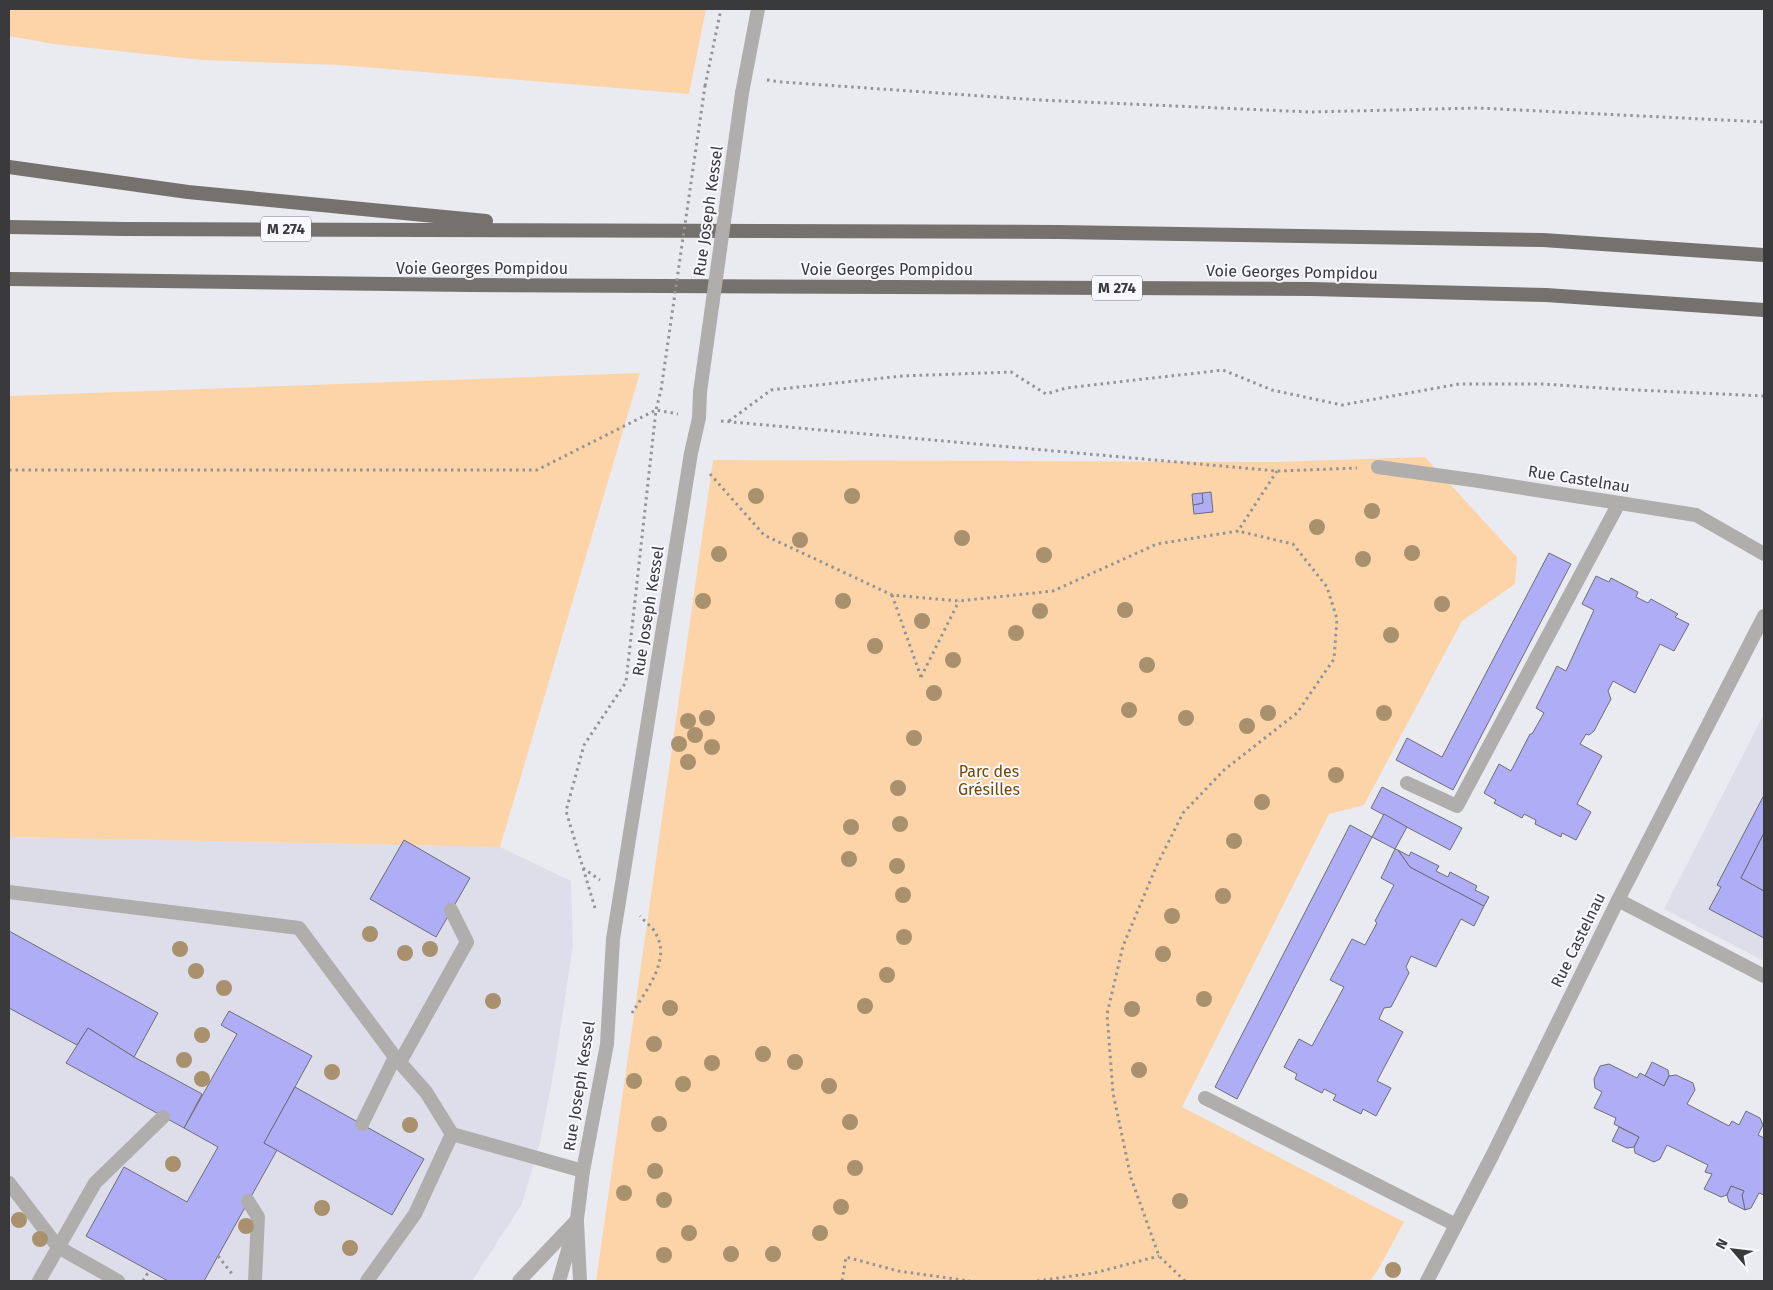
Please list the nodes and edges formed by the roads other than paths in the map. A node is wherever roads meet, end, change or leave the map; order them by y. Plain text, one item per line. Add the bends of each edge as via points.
1 (758, 9) edge
2 (9, 167) edge
3 (9, 227) edge
4 (564, 229) junction
5 (1764, 255) edge
6 (9, 279) edge
7 (1764, 310) edge
8 (1378, 467) road end
9 (1619, 503) junction
10 (1764, 554) edge
11 (1764, 616) edge
12 (1407, 783) dead end
13 (9, 892) edge
14 (1618, 900) junction
15 (451, 910) dead end
16 (1764, 976) edge
17 (398, 1059) junction
18 (1205, 1098) dead end
19 (163, 1117) dead end
20 (362, 1124) dead end
21 (452, 1134) junction
22 (583, 1171) junction
23 (9, 1184) edge
24 (248, 1202) dead end
25 (577, 1219) junction
26 (1456, 1225) junction
27 (58, 1247) junction
28 (39, 1281) edge
29 (118, 1281) edge
30 (256, 1281) edge
31 (367, 1281) edge
32 (519, 1281) edge
33 (559, 1281) edge
34 (580, 1281) edge
35 (1427, 1281) edge

1 - 22 street, Rue Joseph Kessel, bridge via 742,93 699,418 613,939 607,1044
2 - 4 highway via 188,192
3 - 4 highway, M 274
4 - 5 highway, M 274 via 1059,232 1543,240
6 - 7 highway, Voie Georges Pompidou / M 274 via 479,286 1311,289 1546,295
8 - 9 street, Rue Castelnau
9 - 10 street, Rue Castelnau via 1696,515
9 - 12 street via 1456,806
11 - 14 street, Rue Castelnau
13 - 17 street via 299,928
14 - 16 street
14 - 26 street, Rue Castelnau
15 - 17 street via 467,942
17 - 20 street
17 - 21 street via 426,1092
18 - 26 street
19 - 27 street via 95,1183
21 - 22 street
21 - 31 street via 415,1214
22 - 25 street, Rue Joseph Kessel
23 - 27 street
24 - 30 street via 258,1217
25 - 32 street
25 - 33 street, Rue Joseph Kessel
25 - 34 street, Rue Joseph Kessel
26 - 35 street, Rue Castelnau
27 - 28 street
27 - 29 street

